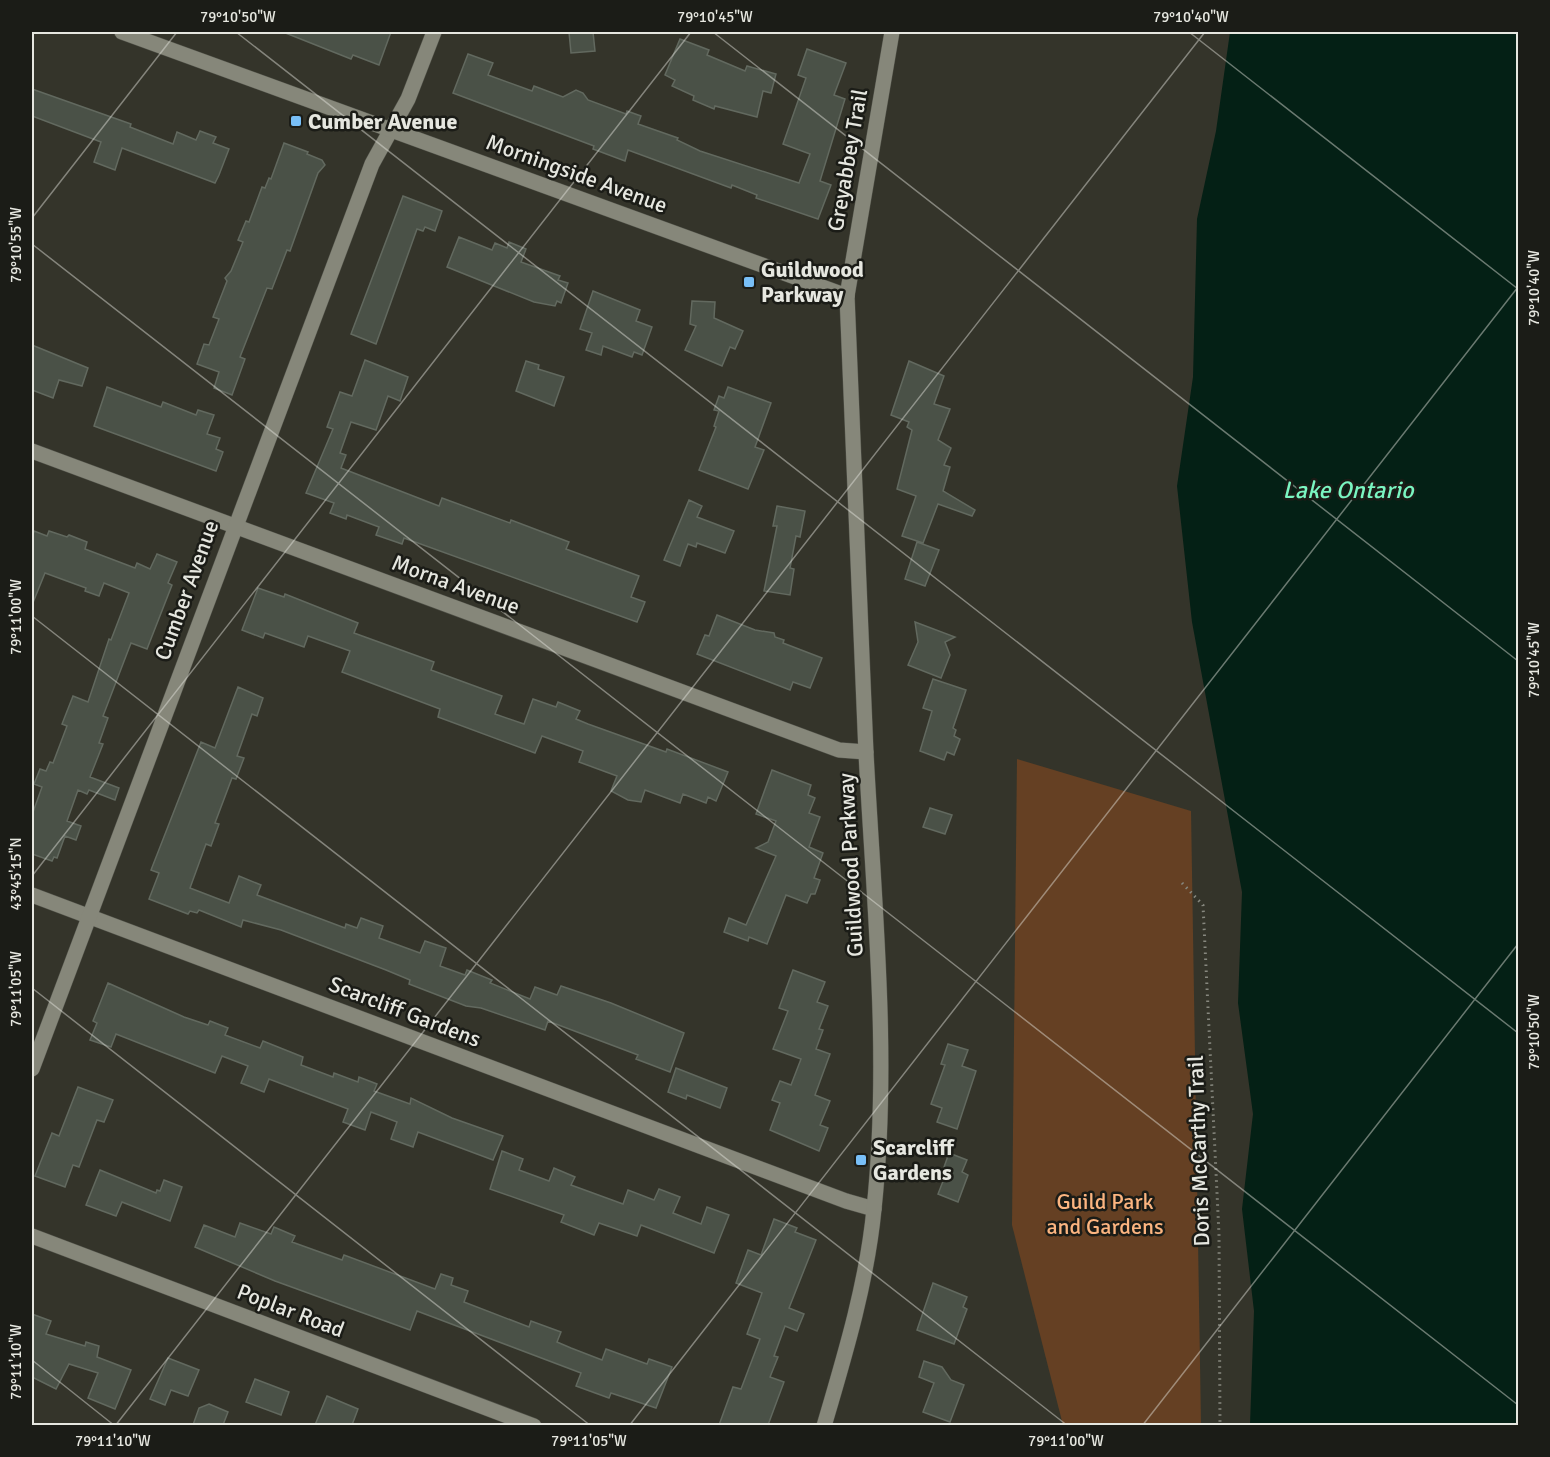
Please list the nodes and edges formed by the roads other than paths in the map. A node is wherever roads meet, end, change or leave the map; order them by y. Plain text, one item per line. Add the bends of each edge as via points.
1 (122, 32) edge
2 (434, 32) edge
3 (891, 32) edge
4 (390, 130) junction
5 (847, 296) junction
6 (32, 451) edge
7 (234, 526) junction
8 (866, 752) junction
9 (32, 895) edge
10 (89, 917) junction
11 (32, 1069) edge
12 (874, 1209) junction
13 (32, 1236) edge
14 (534, 1425) edge
15 (824, 1425) edge

1 - 4 street, Morningside Avenue
2 - 4 street, Cumber Avenue via 408,99
3 - 5 street, Greyabbey Trail
4 - 5 street, Morningside Avenue
4 - 7 street, Cumber Avenue via 372,164
5 - 8 street, Guildwood Parkway
6 - 7 street, Morna Avenue
7 - 8 street, Morna Avenue via 839,750
7 - 10 street, Cumber Avenue
8 - 12 street, Guildwood Parkway via 882,1040
9 - 10 street, Scarcliff Gardens
10 - 11 street, Cumber Avenue
10 - 12 street, Scarcliff Gardens
12 - 15 street, Guildwood Parkway via 843,1365
13 - 14 street, Poplar Road

